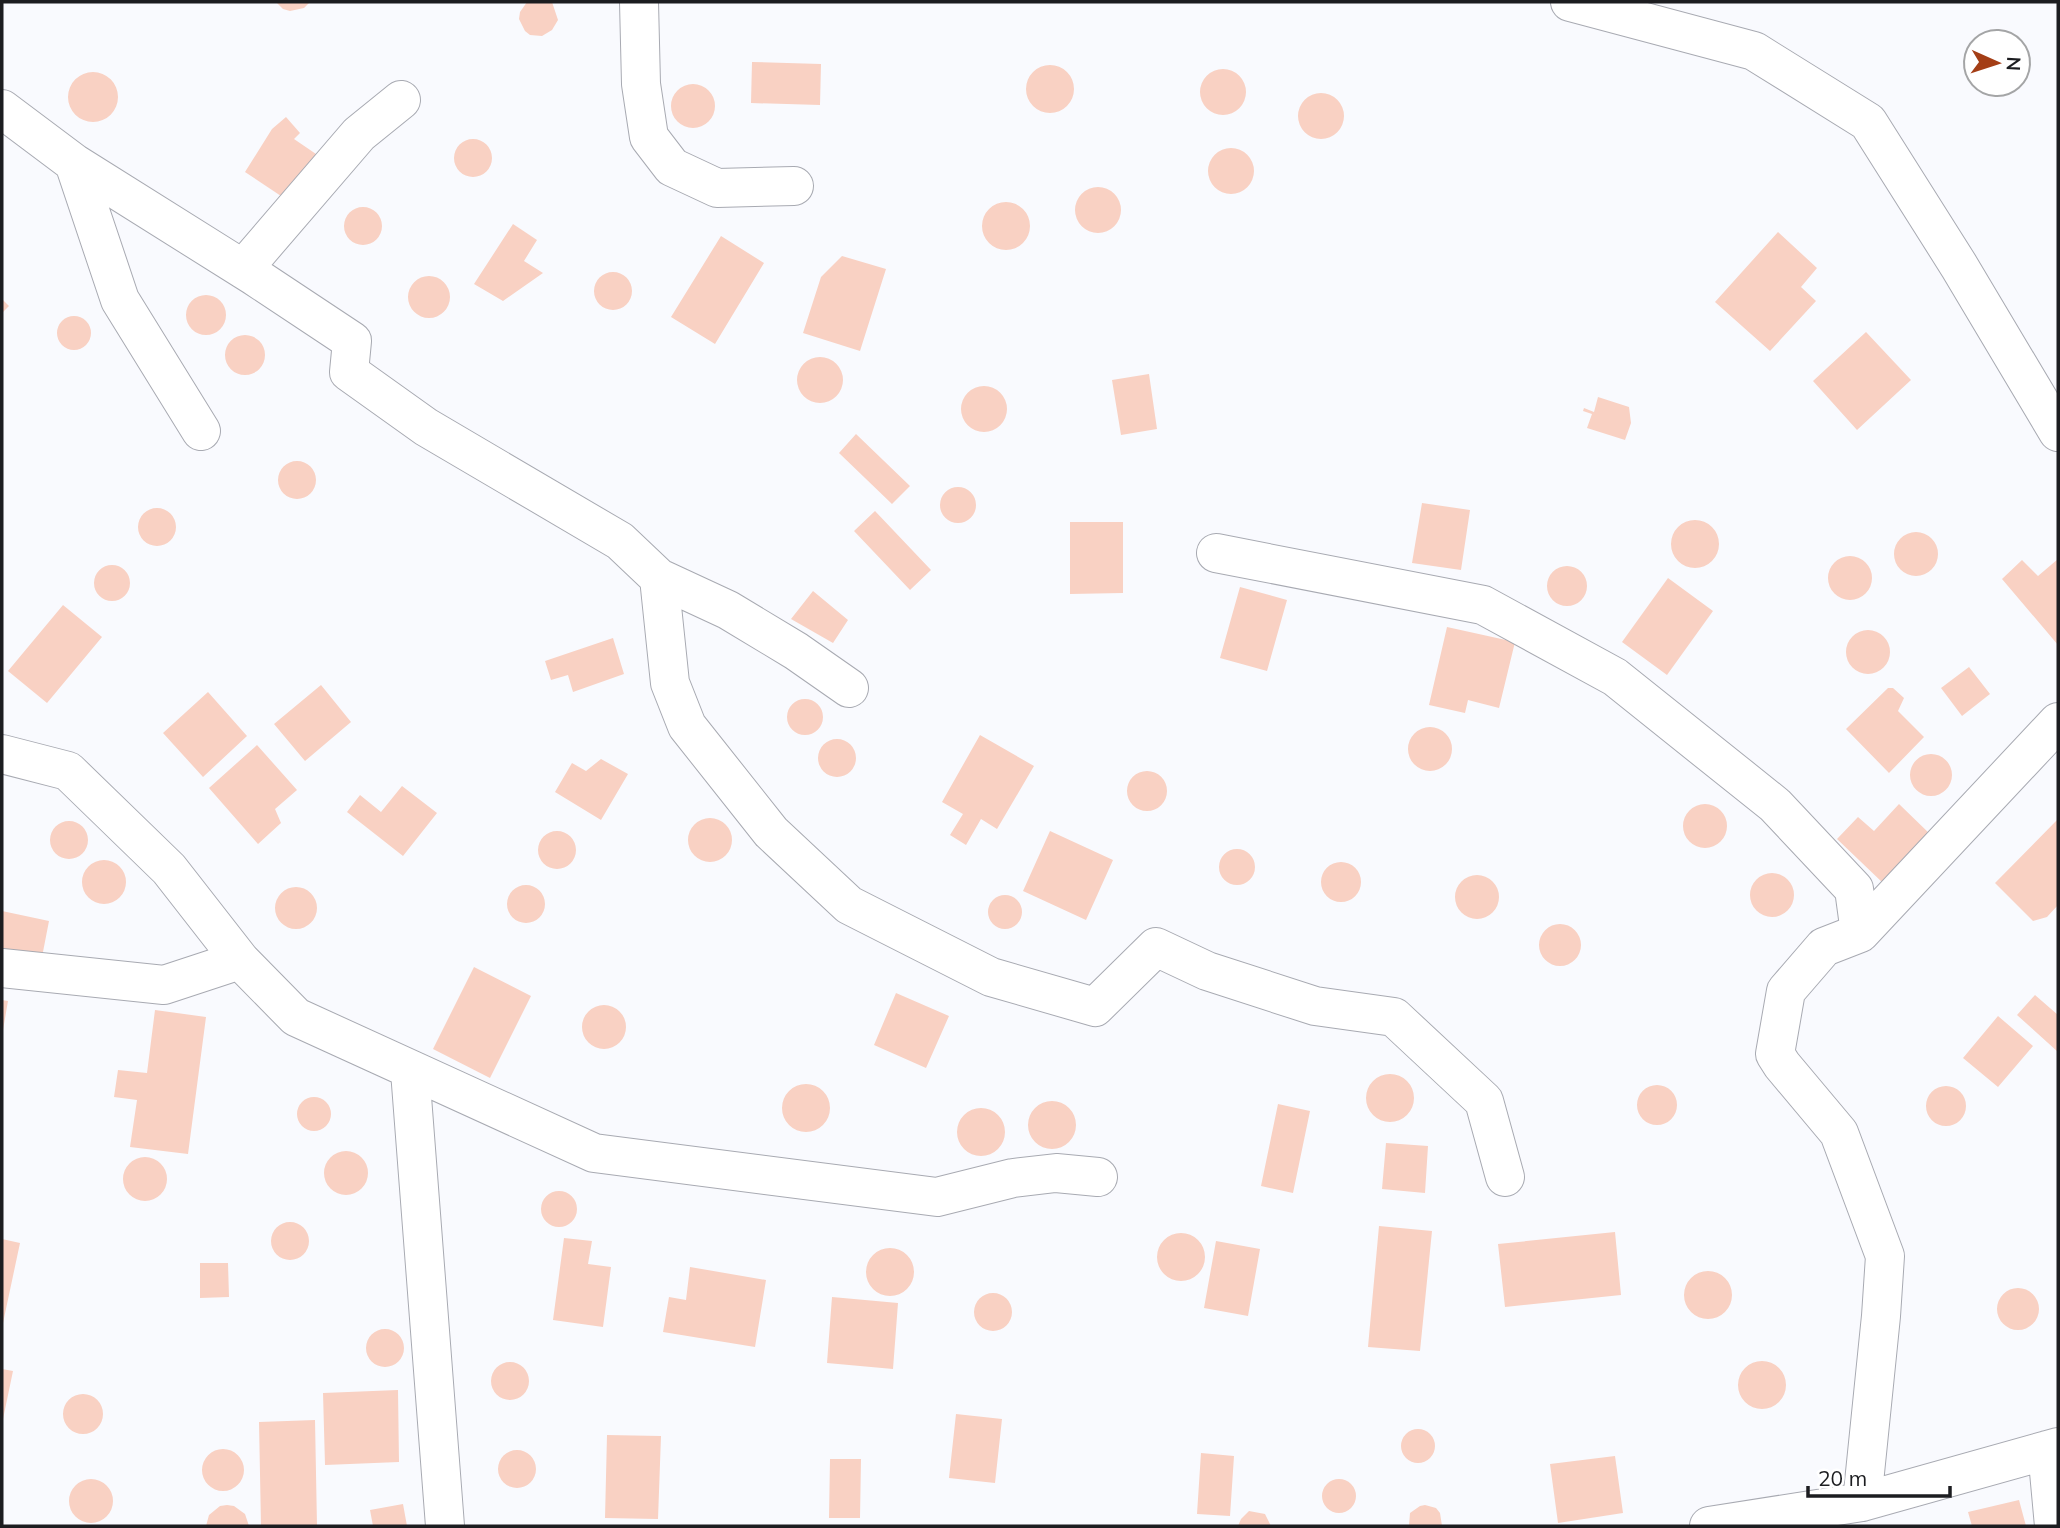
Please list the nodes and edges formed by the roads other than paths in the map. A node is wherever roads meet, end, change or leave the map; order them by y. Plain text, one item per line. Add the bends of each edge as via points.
1 (639, 2) edge
2 (1572, 2) edge
3 (401, 100) dead end
4 (2, 109) edge
5 (74, 163) junction
6 (794, 186) dead end
7 (243, 269) junction
8 (201, 431) dead end
9 (2058, 432) edge
10 (1216, 554) dead end
11 (659, 578) junction
12 (849, 688) dead end
13 (2058, 722) edge
14 (2, 754) edge
15 (1860, 933) junction
16 (240, 960) junction
17 (2, 968) edge
18 (410, 1071) junction
19 (1098, 1177) dead end
20 (1505, 1177) dead end
21 (2053, 1449) edge
22 (1862, 1502) junction
23 (445, 1526) edge
24 (1709, 1526) edge
25 (2054, 1526) edge

1 - 6 street via 641,84 649,137 672,167 717,188
2 - 9 street via 1754,51 1868,122
3 - 7 street via 359,134
4 - 5 street
5 - 7 street
5 - 8 street via 120,300
7 - 11 street via 352,341 349,372 426,427 620,541
10 - 15 street via 1483,605 1615,677 1775,805 1854,889
11 - 12 street via 728,610
11 - 20 street via 670,683 687,726 771,832 849,905 991,977 1095,1007 1156,947 1207,971 1315,1006 1394,1017 1484,1101
13 - 15 street
14 - 16 street via 68,771 169,869
15 - 22 street via 1824,947 1786,991 1775,1054 1839,1133 1885,1256
16 - 17 street via 164,985
16 - 18 street via 296,1017
18 - 19 street via 594,1153 937,1197 1013,1178 1056,1173
18 - 23 street
21 - 22 street
21 - 25 street
22 - 24 street

